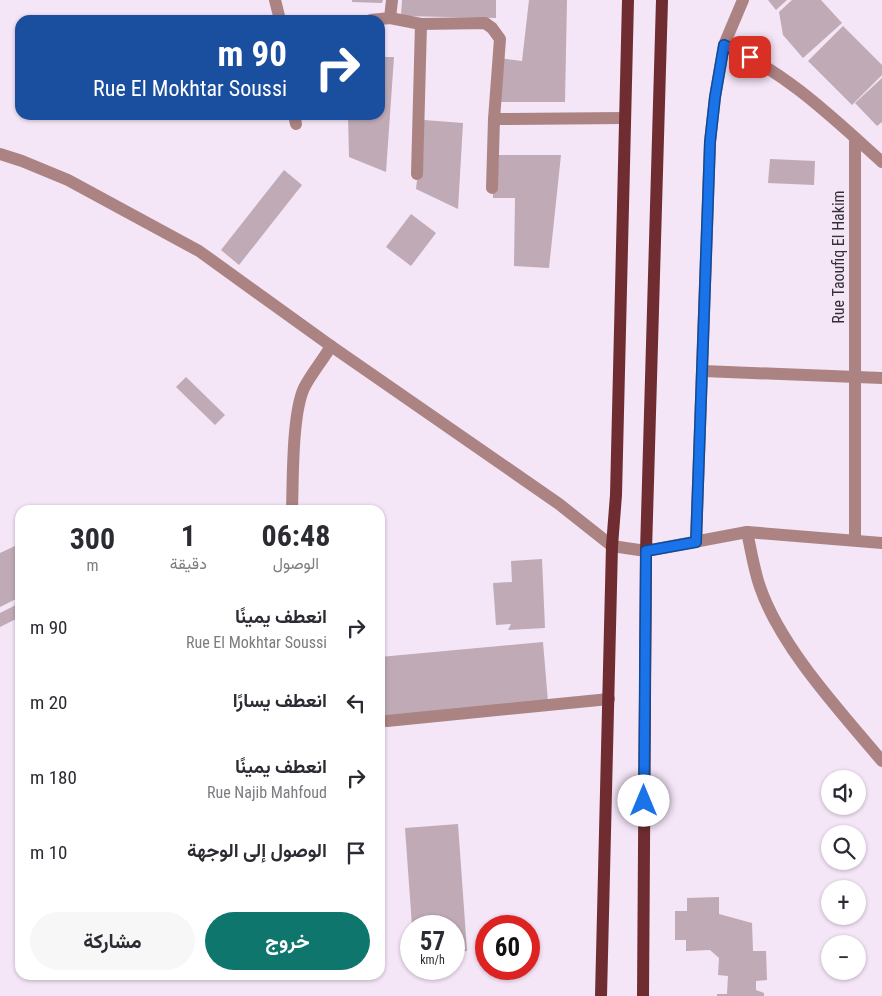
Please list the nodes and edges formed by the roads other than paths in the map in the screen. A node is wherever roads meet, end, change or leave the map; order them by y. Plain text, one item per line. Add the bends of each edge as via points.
1 (275, 0) edge
2 (392, 0) edge
3 (628, 0) edge
4 (662, 0) edge
5 (743, 0) edge
6 (279, 15) edge
7 (390, 18) junction
8 (385, 19) edge
9 (421, 24) junction
10 (724, 45) junction
11 (625, 118) junction
12 (494, 119) junction
13 (855, 138) junction
14 (0, 154) edge
15 (882, 162) edge
16 (417, 174) dead end
17 (492, 188) dead end
18 (332, 346) junction
19 (703, 371) junction
20 (854, 377) junction
21 (882, 378) edge
22 (292, 505) edge
23 (747, 532) junction
24 (855, 540) junction
25 (696, 542) junction
26 (882, 542) edge
27 (612, 546) junction
28 (646, 551) junction
29 (609, 699) junction
30 (387, 721) dead end
31 (882, 761) edge
32 (601, 996) edge
33 (643, 996) edge

1 - 6 street
2 - 7 street
3 - 11 main road
4 - 28 main road
5 - 10 street
7 - 8 street
7 - 9 street
9 - 12 street via 485,23 492,28 500,39
9 - 16 street
10 - 13 street via 787,81
10 - 19 street via 710,142
11 - 12 street
11 - 27 main road
12 - 17 street
13 - 15 street
13 - 20 street, Rue Taoufiq El Hakim
14 - 18 street via 68,180 199,251
18 - 22 street via 301,397
18 - 27 street via 558,504
19 - 20 street
19 - 25 street
20 - 21 street
20 - 24 street, Rue Taoufiq El Hakim
23 - 24 street
23 - 25 street
23 - 31 street via 760,587 774,619 799,657
24 - 26 street
25 - 28 street
27 - 28 street
27 - 29 main road
28 - 33 main road
29 - 30 street
29 - 32 main road

